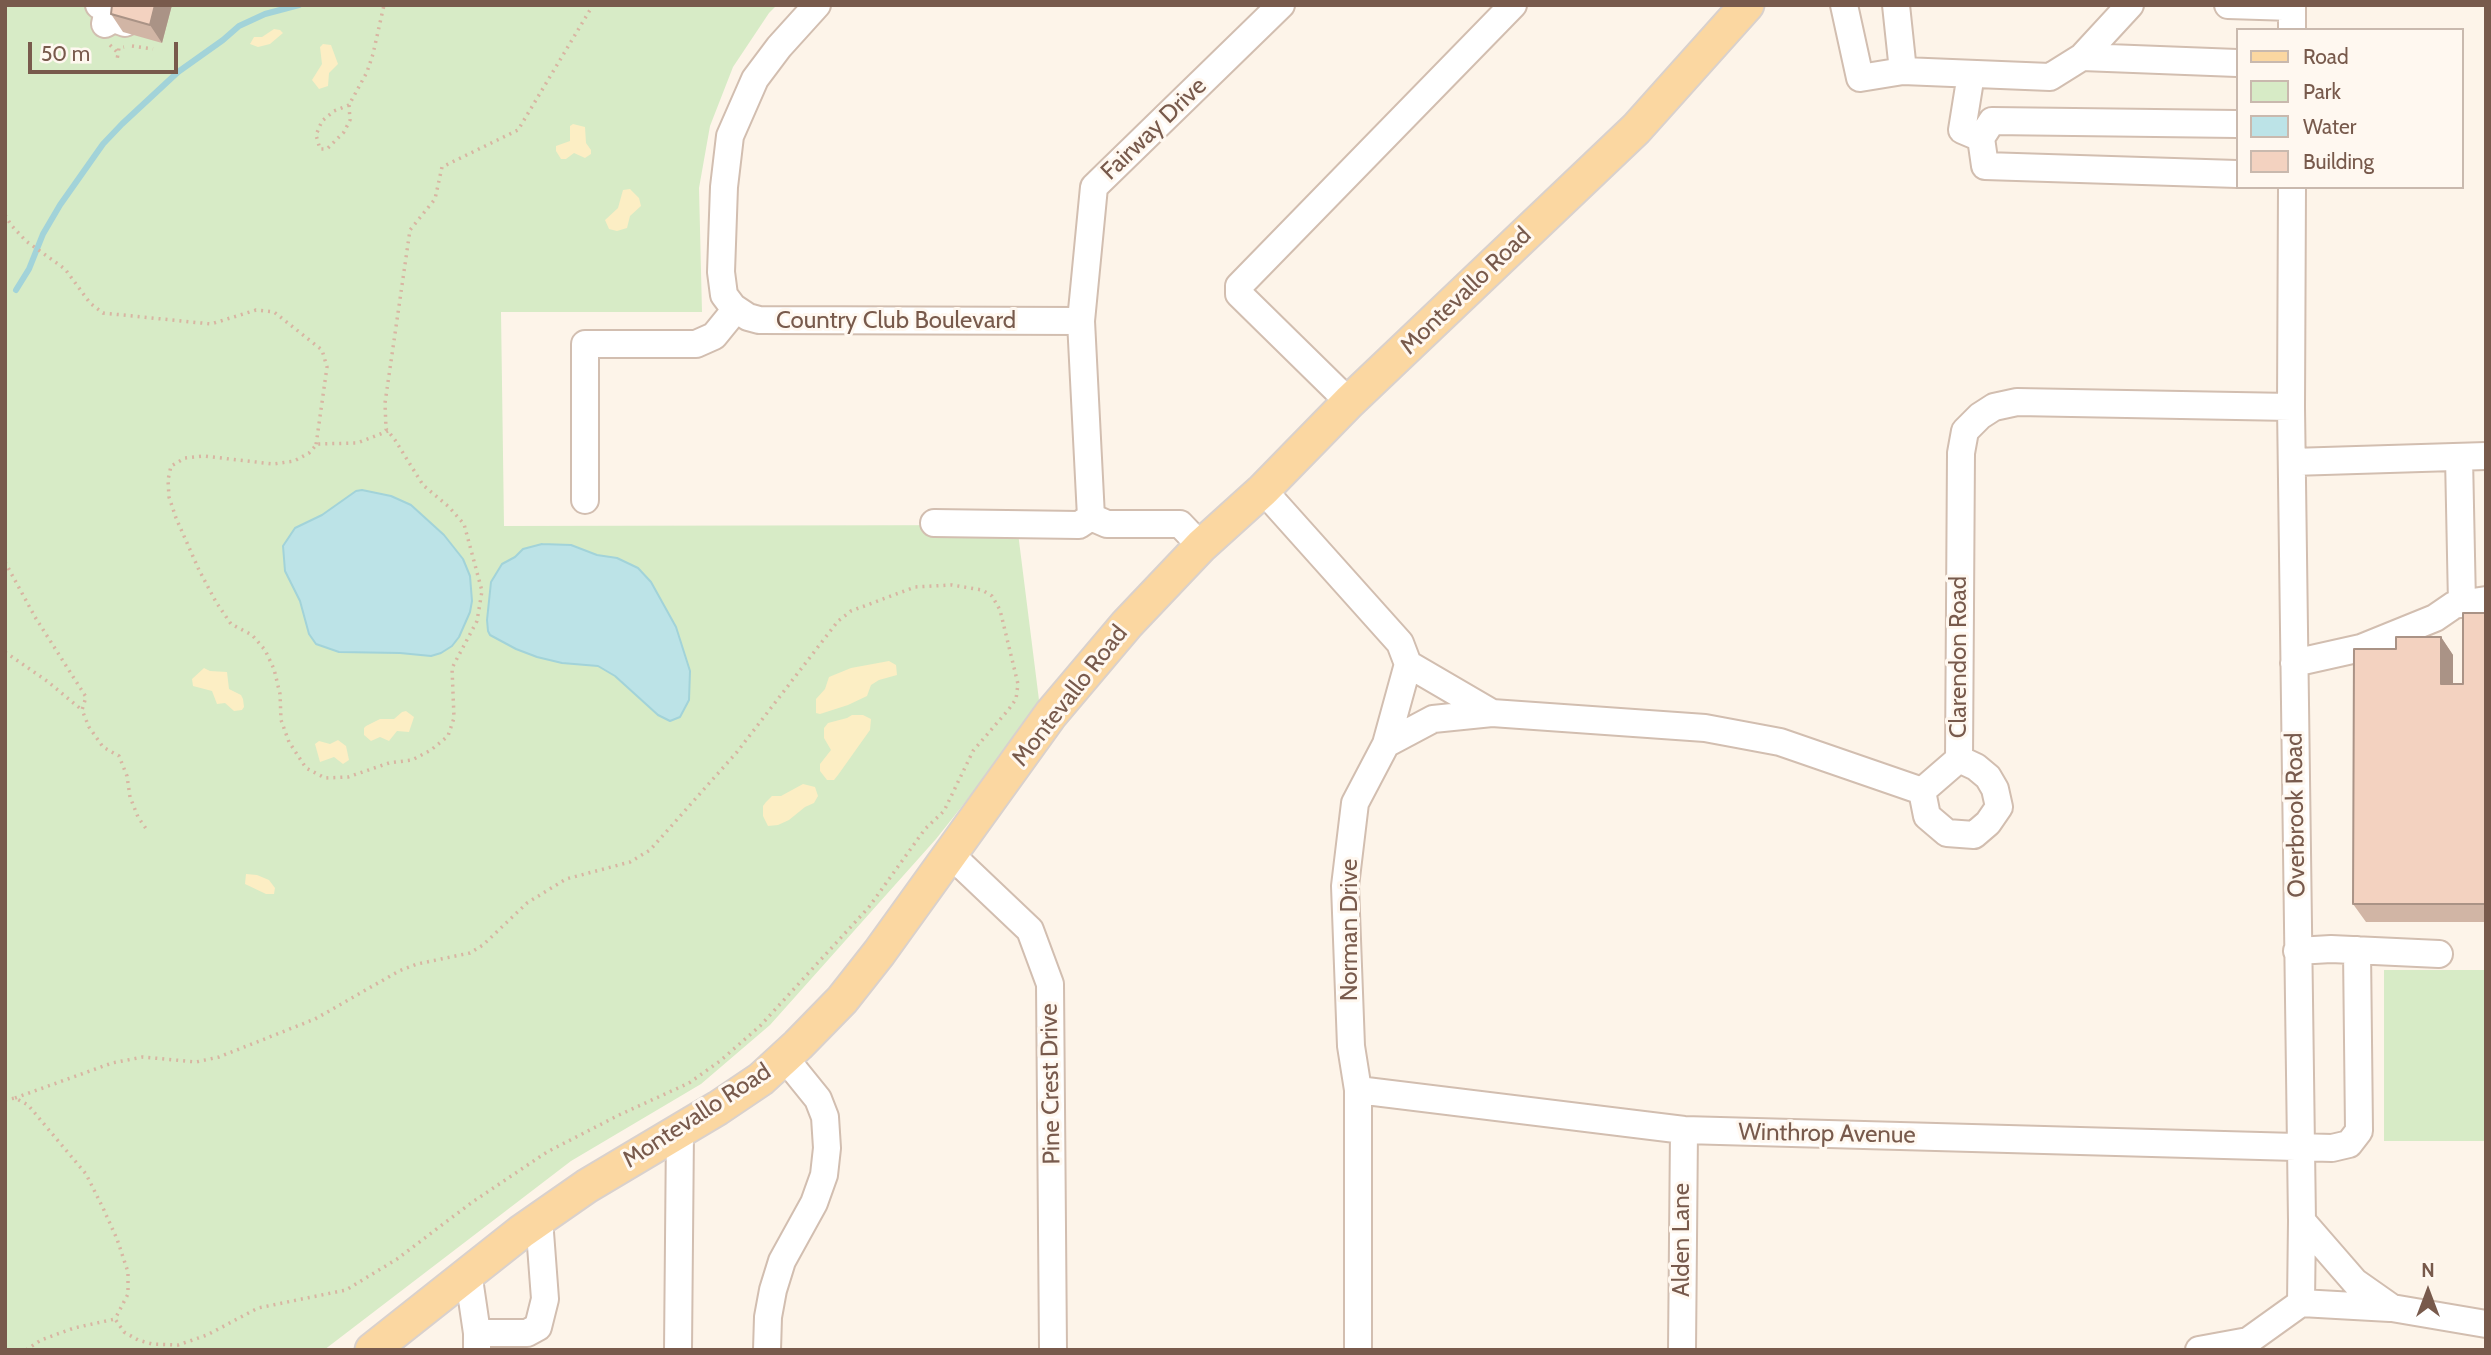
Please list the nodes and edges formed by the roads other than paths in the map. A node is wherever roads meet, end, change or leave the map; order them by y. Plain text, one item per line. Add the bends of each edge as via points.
1 (99, 5) edge
2 (817, 5) edge
3 (1281, 5) edge
4 (1513, 5) edge
5 (1747, 5) edge
6 (1844, 5) edge
7 (1896, 5) edge
8 (2130, 5) edge
9 (2228, 5) edge
10 (2292, 14) edge
11 (125, 23) edge
12 (2082, 57) junction
13 (2236, 63) edge
14 (1903, 71) junction
15 (1971, 74) junction
16 (2236, 124) edge
17 (1987, 130) junction
18 (2236, 174) edge
19 (2292, 189) edge
20 (736, 309) junction
21 (1081, 321) junction
22 (1349, 402) junction
23 (2291, 407) junction
24 (2486, 456) edge
25 (2459, 457) junction
26 (2292, 462) junction
27 (1263, 490) junction
28 (585, 500) dead end
29 (1091, 517) junction
30 (934, 523) dead end
31 (1201, 547) junction
32 (2474, 602) edge
33 (2294, 663) junction
34 (1408, 664) junction
35 (1492, 713) junction
36 (1386, 744) junction
37 (1959, 759) junction
38 (1922, 790) junction
39 (951, 855) junction
40 (2357, 950) junction
41 (2297, 951) junction
42 (2439, 954) dead end
43 (784, 1057) junction
44 (1358, 1090) junction
45 (680, 1130) junction
46 (1684, 1130) junction
47 (2299, 1146) junction
48 (539, 1219) junction
49 (2302, 1221) junction
50 (468, 1272) junction
51 (2301, 1303) junction
52 (2392, 1308) junction
53 (2486, 1324) edge
54 (477, 1341) edge
55 (372, 1350) edge
56 (678, 1350) edge
57 (766, 1350) edge
58 (1053, 1350) edge
59 (1358, 1350) edge
60 (1682, 1350) edge
61 (2199, 1350) edge

1 - 11 street via 108,9 105,24 114,19
2 - 20 street via 755,79 730,136 721,272 724,295
3 - 21 street, Fairway Drive via 1094,187
4 - 22 street via 1239,286 1239,294
5 - 22 main road, Montevallo Road via 1636,129
6 - 14 street via 1860,78
7 - 14 street
8 - 12 street
9 - 10 street
12 - 13 street
12 - 15 street via 2050,77
14 - 15 street
15 - 17 street via 1962,130
16 - 17 street
17 - 18 street via 1984,166
19 - 23 street, Overbrook Road
20 - 21 street, Country Club Boulevard via 760,320
20 - 28 street via 706,341 585,344
21 - 29 street
22 - 27 main road, Montevallo Road
23 - 26 street, Overbrook Road
23 - 37 street, Clarendon Road via 2017,402 1994,407 1965,431 1961,453
24 - 25 street
25 - 26 street
25 - 32 street
26 - 33 street, Overbrook Road
27 - 31 main road, Montevallo Road
27 - 34 street via 1400,643
29 - 30 street via 1079,525
29 - 31 street via 1107,524 1180,524
31 - 39 main road, Montevallo Road via 1127,624 1051,714
32 - 33 street via 2454,605 2435,618 2361,648
33 - 41 street, Overbrook Road
34 - 35 street
34 - 36 street, Norman Drive
35 - 36 street via 1433,719
35 - 38 street via 1705,728 1780,742
36 - 44 street, Norman Drive via 1355,803 1345,886 1351,1046
37 - 38 street, Clarendon Road
37 - 38 street via 1976,767 1996,789 1998,807 1975,835 1947,833 1927,816
39 - 43 main road, Montevallo Road via 842,1000
39 - 58 street, Pine Crest Drive via 1030,930 1050,984
40 - 41 street
40 - 42 street
40 - 47 street, Winthrop Avenue via 2359,1131 2349,1144
41 - 47 street, Overbrook Road
43 - 45 main road, Montevallo Road via 761,1079
43 - 57 street via 818,1099 825,1117 827,1148 814,1203 782,1261 773,1290
44 - 46 street, Winthrop Avenue
44 - 59 street, Norman Drive
45 - 48 main road, Montevallo Road
45 - 56 street
46 - 47 street, Winthrop Avenue
46 - 60 street, Alden Lane
47 - 49 street, Overbrook Road
48 - 50 main road, Montevallo Road
48 - 54 street via 545,1299 538,1327
49 - 51 street, Overbrook Road
49 - 52 street via 2355,1282
50 - 54 street
50 - 55 main road, Montevallo Road
51 - 52 street
51 - 61 street via 2248,1342
52 - 53 street

